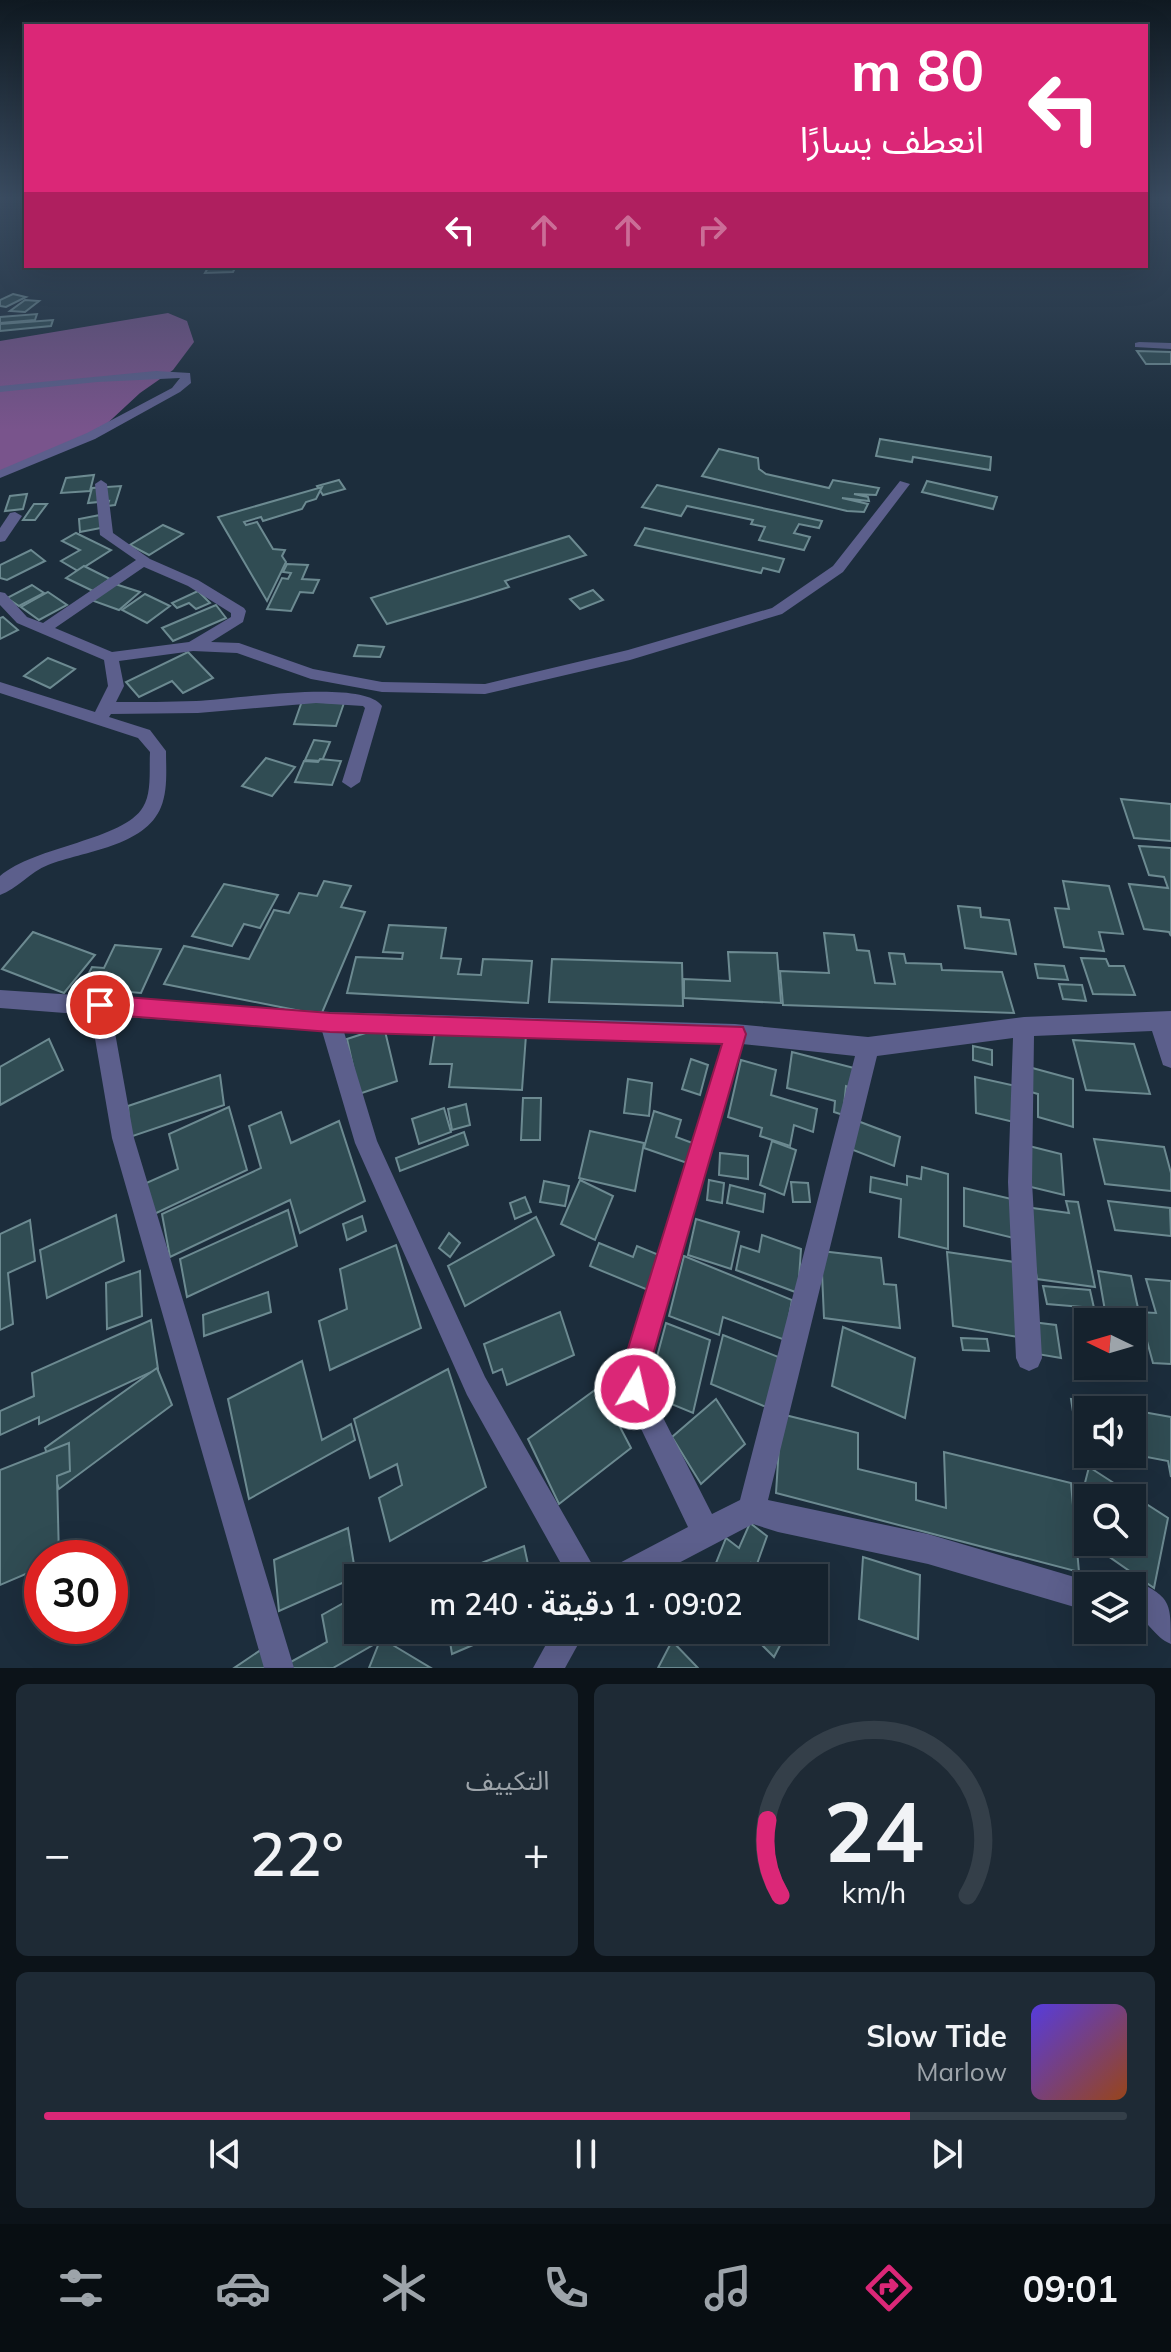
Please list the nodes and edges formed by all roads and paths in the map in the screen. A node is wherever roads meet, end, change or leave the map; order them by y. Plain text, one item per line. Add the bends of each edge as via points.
1 (1139, 345) dead end
2 (1171, 346) edge
3 (0, 389) edge
4 (0, 474) edge
5 (101, 484) dead end
6 (904, 484) dead end
7 (15, 516) dead end
8 (0, 538) edge
9 (143, 561) junction
10 (0, 596) edge
11 (44, 629) junction
12 (193, 646) junction
13 (111, 657) junction
14 (0, 687) edge
15 (103, 714) junction
16 (351, 782) dead end
17 (0, 887) edge
18 (0, 999) edge
19 (100, 1005) junction
20 (1165, 1020) edge
21 (330, 1022) junction
22 (1024, 1027) junction
23 (735, 1034) junction
24 (868, 1047) junction
25 (1171, 1058) edge
26 (1029, 1358) dead end
27 (752, 1509) junction
28 (706, 1532) junction
29 (577, 1564) edge
30 (646, 1564) edge
31 (1074, 1592) edge
32 (1146, 1602) edge
33 (1171, 1629) edge
34 (563, 1644) edge
35 (279, 1668) edge
36 (548, 1668) edge

1 - 2 street
3 - 4 street via 32,382 186,375 176,390 91,436
5 - 9 street via 107,535
6 - 12 street via 838,569 777,611 630,655 485,689 382,687 311,674 239,648
7 - 8 street
9 - 11 street
9 - 12 street via 239,611 238,619
10 - 11 street via 22,620
11 - 13 street
12 - 13 street
13 - 15 street via 116,686
14 - 15 street
15 - 16 street via 316,697 367,701 374,706
15 - 17 street via 144,734 158,751 151,811 134,828 43,856
18 - 19 street
19 - 21 street
19 - 35 street via 123,1138
20 - 22 street
20 - 25 street
21 - 23 street
21 - 29 street via 366,1143 469,1371
22 - 24 street
22 - 26 street via 1020,1182
23 - 24 street
23 - 28 street via 639,1355 635,1389
24 - 27 street
27 - 28 street
27 - 31 street via 928,1549
28 - 30 street
32 - 33 street
34 - 36 street

